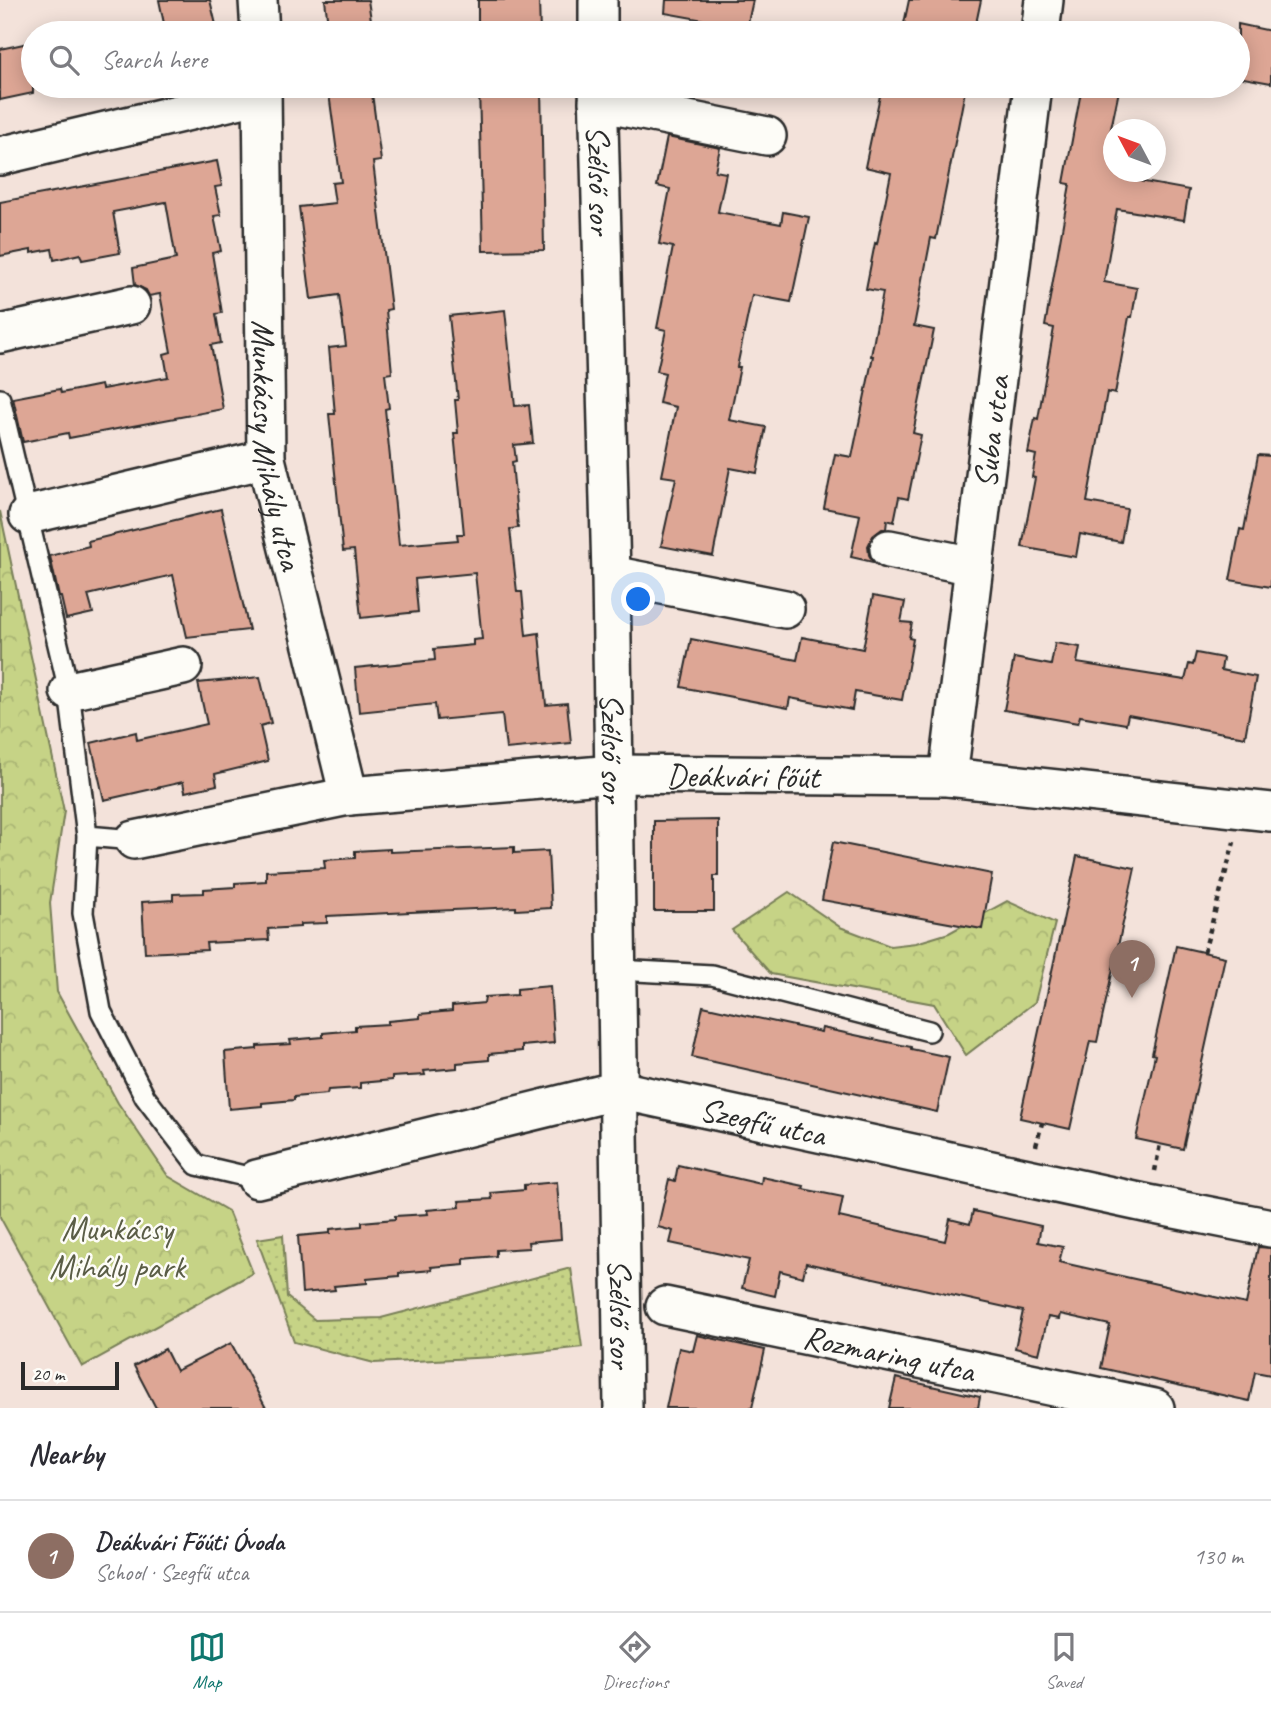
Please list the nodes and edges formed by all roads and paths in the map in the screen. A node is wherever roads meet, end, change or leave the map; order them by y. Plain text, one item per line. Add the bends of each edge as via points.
1 (258, 0) edge
2 (598, 0) edge
3 (1044, 0) edge
4 (259, 21) edge
5 (598, 21) edge
6 (1041, 21) edge
7 (230, 98) edge
8 (262, 98) edge
9 (598, 98) edge
10 (614, 98) edge
11 (1032, 98) edge
12 (767, 136) dead end
13 (0, 156) edge
14 (131, 305) dead end
15 (0, 334) edge
16 (0, 399) edge
17 (266, 458) junction
18 (28, 515) junction
19 (888, 549) dead end
20 (974, 566) junction
21 (611, 575) junction
22 (785, 609) dead end
23 (183, 666) dead end
24 (69, 691) junction
25 (614, 774) junction
26 (948, 777) junction
27 (349, 796) junction
28 (1257, 811) edge
29 (88, 836) junction
30 (134, 840) joint
31 (1204, 952) dead end
32 (617, 970) junction
33 (929, 1031) dead end
34 (619, 1090) junction
35 (257, 1179) joint
36 (1271, 1228) edge
37 (665, 1306) dead end
38 (622, 1408) edge
39 (1154, 1408) edge

1 - 4 street
2 - 5 street
3 - 6 street
7 - 13 street
8 - 17 street, Munkácsy Mihály utca
9 - 21 street, Szélső sor
10 - 12 street
11 - 20 street, Suba utca
14 - 15 street
16 - 18 lane
17 - 18 street
17 - 27 street, Munkácsy Mihály utca
18 - 24 lane
19 - 20 street
20 - 26 street, Suba utca
21 - 22 street
21 - 25 street, Szélső sor
23 - 24 street
24 - 29 lane
25 - 26 street, Deákvári főút
25 - 27 street, Deákvári főút
25 - 32 street, Szélső sor
26 - 28 street, Deákvári főút
27 - 30 street, Deákvári főút
28 - 31 path
29 - 30 lane
29 - 35 lane via 83,913 102,1011 145,1097 197,1165
32 - 33 lane via 712,975
32 - 34 street, Szélső sor
34 - 35 street, Szegfű utca
34 - 36 street, Szegfű utca
34 - 38 street, Szélső sor
37 - 39 street, Rozmaring utca

